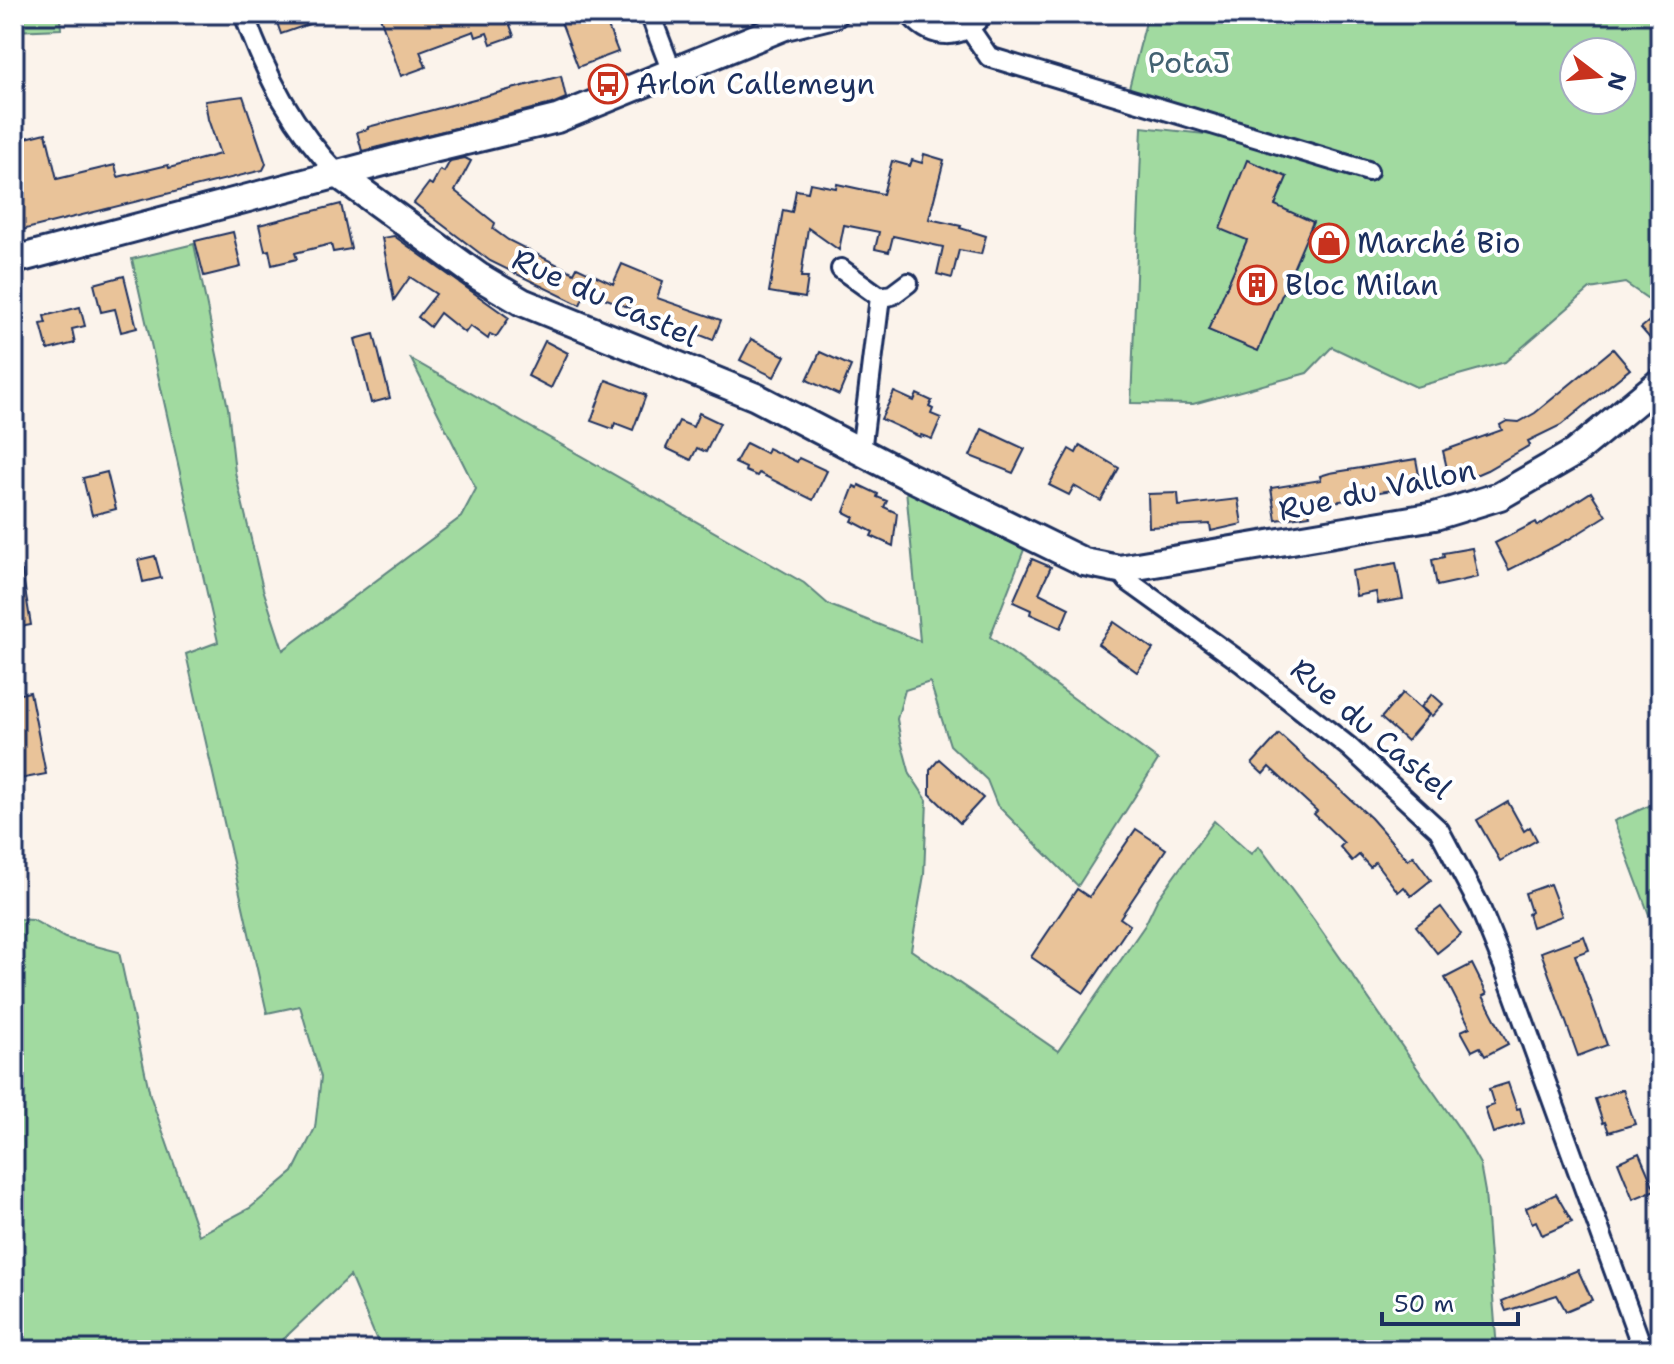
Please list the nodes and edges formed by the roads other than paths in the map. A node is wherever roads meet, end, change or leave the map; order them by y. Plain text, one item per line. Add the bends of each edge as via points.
1 (244, 14) edge
2 (650, 14) edge
3 (834, 14) edge
4 (915, 14) edge
5 (972, 20) edge
6 (672, 72) junction
7 (1368, 171) dead end
8 (339, 175) junction
9 (14, 260) edge
10 (841, 269) dead end
11 (908, 283) dead end
12 (880, 297) junction
13 (1660, 382) edge
14 (861, 452) junction
15 (1119, 569) junction
16 (1643, 1350) edge

1 - 8 street via 275,89 313,148
2 - 6 street
3 - 6 street via 785,26
4 - 5 street via 938,30 953,31
5 - 7 street via 989,57
6 - 8 street via 557,119
8 - 9 street
8 - 14 street, Rue du Castel via 522,302 756,397
10 - 12 street
11 - 12 street
12 - 14 street
13 - 15 street, Rue du Vallon via 1574,453 1500,496 1435,516
14 - 15 street, Rue du Castel via 1084,562
15 - 16 street, Rue du Castel via 1349,747 1439,830 1503,964

